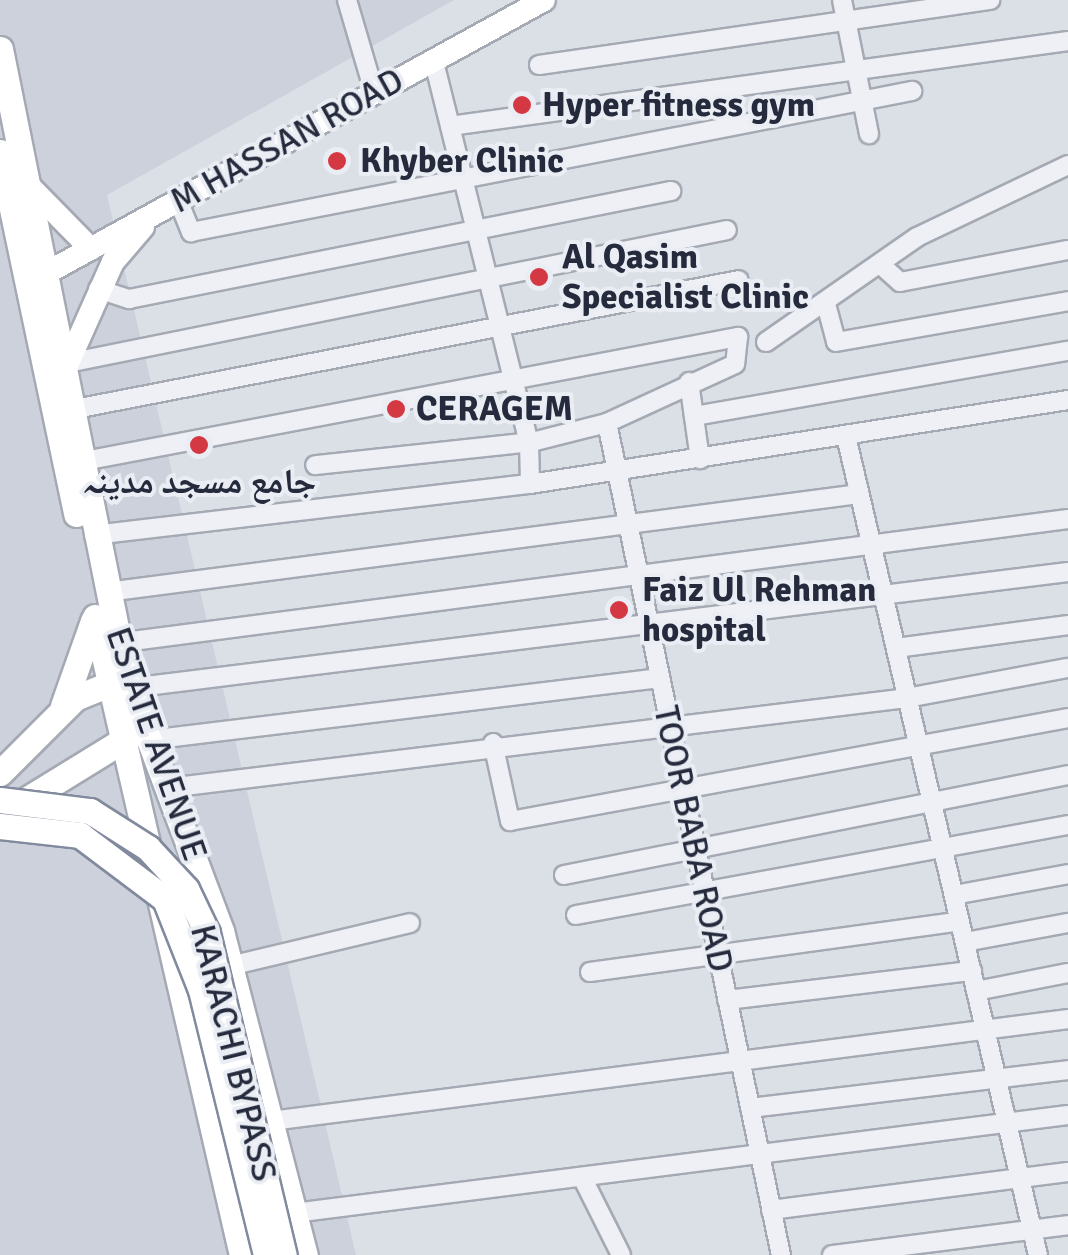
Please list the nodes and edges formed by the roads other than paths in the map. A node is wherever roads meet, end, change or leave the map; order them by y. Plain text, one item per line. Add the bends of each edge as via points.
1 (347, 0) edge
2 (544, 0) edge
3 (842, 0) edge
4 (990, 0) edge
5 (846, 21) junction
6 (1068, 41) edge
7 (0, 49) edge
8 (434, 62) junction
9 (539, 65) dead end
10 (856, 68) junction
11 (374, 92) junction
12 (912, 92) dead end
13 (862, 98) junction
14 (450, 126) junction
15 (869, 134) dead end
16 (0, 152) edge
17 (1068, 165) edge
18 (463, 176) junction
19 (32, 189) junction
20 (671, 191) dead end
21 (178, 200) junction
22 (155, 213) junction
23 (476, 228) junction
24 (727, 230) dead end
25 (90, 249) junction
26 (1068, 250) edge
27 (880, 264) junction
28 (40, 276) junction
29 (488, 280) junction
30 (739, 280) dead end
31 (98, 290) junction
32 (1068, 301) edge
33 (826, 304) junction
34 (501, 329) junction
35 (766, 342) dead end
36 (1068, 351) edge
37 (68, 362) junction
38 (512, 376) junction
39 (689, 382) junction
40 (1068, 400) edge
41 (74, 408) junction
42 (694, 416) junction
43 (607, 422) junction
44 (846, 436) junction
45 (529, 442) junction
46 (700, 459) junction
47 (84, 461) junction
48 (315, 465) dead end
49 (617, 472) junction
50 (530, 484) junction
51 (860, 494) junction
52 (1068, 520) edge
53 (629, 530) junction
54 (94, 535) junction
55 (871, 544) junction
56 (1068, 572) edge
57 (638, 576) junction
58 (884, 597) junction
59 (100, 604) junction
60 (649, 625) junction
61 (1068, 625) edge
62 (117, 643) junction
63 (896, 648) junction
64 (1068, 668) edge
65 (660, 678) junction
66 (121, 683) junction
67 (907, 698) junction
68 (59, 715) junction
69 (1068, 718) edge
70 (669, 723) junction
71 (138, 736) junction
72 (493, 743) junction
73 (919, 748) junction
74 (0, 773) edge
75 (1068, 775) edge
76 (168, 788) junction
77 (684, 790) junction
78 (0, 800) edge
79 (932, 802) junction
80 (0, 817) edge
81 (180, 822) junction
82 (1068, 825) edge
83 (0, 826) edge
84 (140, 836) junction
85 (696, 849) junction
86 (943, 850) junction
87 (1068, 874) edge
88 (564, 875) dead end
89 (954, 895) junction
90 (706, 896) junction
91 (576, 915) dead end
92 (960, 921) junction
93 (410, 923) dead end
94 (1068, 924) edge
95 (964, 942) junction
96 (718, 956) junction
97 (230, 966) junction
98 (590, 972) dead end
99 (972, 972) junction
100 (1068, 973) edge
101 (976, 991) junction
102 (728, 1000) junction
103 (1068, 1018) edge
104 (985, 1028) junction
105 (740, 1057) junction
106 (1068, 1070) edge
107 (997, 1079) junction
108 (750, 1108) junction
109 (1068, 1115) edge
110 (271, 1121) junction
111 (1007, 1121) junction
112 (760, 1154) junction
113 (1068, 1172) edge
114 (582, 1177) junction
115 (1020, 1178) junction
116 (771, 1210) junction
117 (294, 1213) junction
118 (1068, 1225) edge
119 (1032, 1230) junction
120 (242, 1255) edge
121 (266, 1255) edge
122 (284, 1255) edge
123 (305, 1255) edge
124 (621, 1255) edge
125 (781, 1255) edge
126 (832, 1255) edge
127 (1038, 1255) edge

1 - 11 street
2 - 8 main road, M HASSAN ROAD
3 - 5 street
4 - 5 street
5 - 9 street
5 - 10 street
6 - 10 street
7 - 19 highway, ESTATE AVENUE
8 - 11 main road, M HASSAN ROAD
8 - 14 street
10 - 13 street
10 - 14 street
11 - 21 main road, M HASSAN ROAD
12 - 13 street
13 - 15 street
13 - 18 street
14 - 18 street
16 - 28 highway, ESTATE AVENUE
17 - 27 street
18 - 21 street via 191,232
18 - 23 street
19 - 25 main road
19 - 28 highway, ESTATE AVENUE
20 - 23 street
21 - 22 main road, M HASSAN ROAD
22 - 25 main road, M HASSAN ROAD
22 - 31 main road
23 - 29 street
23 - 31 street via 129,299
24 - 29 street
25 - 28 main road, M HASSAN ROAD
26 - 27 street via 900,282
27 - 33 street
28 - 37 highway, ESTATE AVENUE
28 - 59 highway, ESTATE AVENUE
29 - 34 street
29 - 37 street
30 - 34 street
31 - 37 main road
32 - 33 street via 836,342
33 - 35 street
34 - 38 street
34 - 41 street
36 - 42 street
37 - 41 highway, ESTATE AVENUE
38 - 39 street via 738,337 735,364
38 - 45 street
38 - 47 street
39 - 42 street
39 - 43 street
40 - 44 street
41 - 47 highway, ESTATE AVENUE
42 - 46 street
43 - 45 street
43 - 49 street, TOOR BABA ROAD
44 - 46 street
44 - 51 street
45 - 48 street
45 - 50 street
46 - 49 street
47 - 54 highway, ESTATE AVENUE
49 - 50 street
49 - 53 street, TOOR BABA ROAD
50 - 54 street
51 - 53 street
51 - 55 street
52 - 55 street
53 - 57 street, TOOR BABA ROAD
53 - 59 street
54 - 59 highway, ESTATE AVENUE
55 - 57 street
55 - 58 street
56 - 58 street
57 - 60 street, TOOR BABA ROAD
57 - 62 street
58 - 60 street
58 - 63 street
59 - 62 highway, ESTATE AVENUE
59 - 66 highway, ESTATE AVENUE
59 - 68 highway
60 - 65 street, TOOR BABA ROAD
60 - 66 street
61 - 63 street
62 - 66 highway, ESTATE AVENUE
63 - 67 street
64 - 67 street
65 - 70 street, TOOR BABA ROAD
65 - 71 street
66 - 68 highway
66 - 71 highway, ESTATE AVENUE
67 - 70 street
67 - 73 street
68 - 74 highway
69 - 73 street
70 - 72 street
70 - 77 street, TOOR BABA ROAD
71 - 76 highway, ESTATE AVENUE
71 - 80 highway
71 - 84 highway, ESTATE AVENUE
72 - 76 street
72 - 77 street via 510,821
73 - 77 street
73 - 79 street
75 - 79 street
76 - 81 highway, ESTATE AVENUE
77 - 85 street, TOOR BABA ROAD
78 - 122 highway, KARACHI BYPASS, bridge via 90,811 148,848 186,889 207,933
79 - 85 street
79 - 86 street
81 - 84 highway via 157,820
81 - 97 highway, ESTATE AVENUE
82 - 86 street
83 - 121 highway, KARACHI BYPASS, bridge via 80,835 164,899 200,990
84 - 120 highway, ESTATE AVENUE
85 - 88 street
85 - 90 street, TOOR BABA ROAD
86 - 89 street
86 - 90 street
87 - 89 street
89 - 92 street
90 - 91 street
90 - 96 street, TOOR BABA ROAD
92 - 95 street
92 - 96 street
93 - 97 street
94 - 95 street
95 - 99 street
96 - 98 street
96 - 102 street, TOOR BABA ROAD
97 - 110 highway, ESTATE AVENUE
99 - 101 street
99 - 102 street
100 - 101 street
101 - 104 street
102 - 105 street, TOOR BABA ROAD
103 - 104 street
104 - 105 street
104 - 107 street
105 - 108 street, TOOR BABA ROAD
105 - 110 street
106 - 107 street
107 - 108 street
107 - 111 street
108 - 112 street, TOOR BABA ROAD
109 - 111 street
110 - 117 highway, ESTATE AVENUE
111 - 112 street
111 - 115 street
112 - 114 street
112 - 116 street, TOOR BABA ROAD
113 - 115 street
114 - 117 street
114 - 124 street
115 - 116 street
115 - 119 street
116 - 125 street, TOOR BABA ROAD
117 - 123 highway, ESTATE AVENUE
118 - 119 street
119 - 126 street
119 - 127 street

